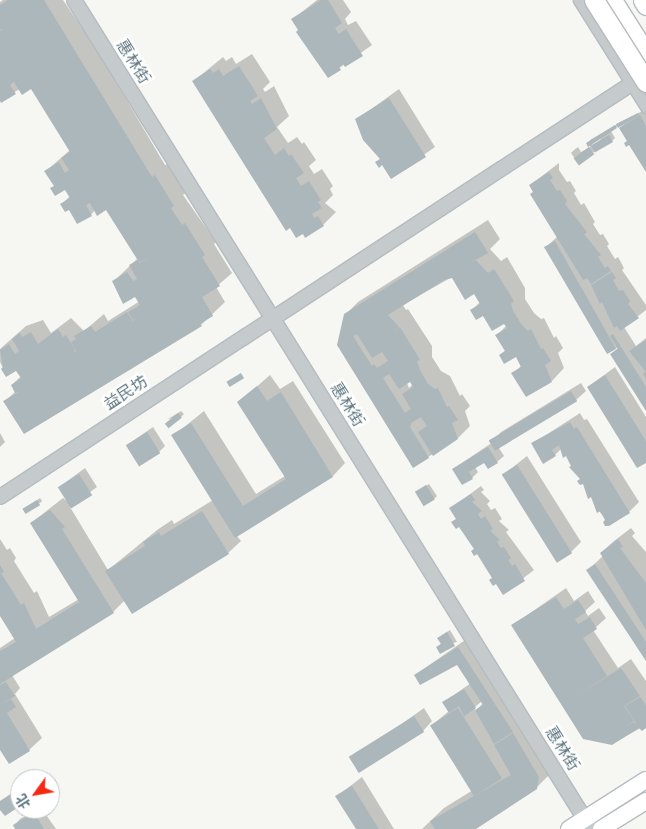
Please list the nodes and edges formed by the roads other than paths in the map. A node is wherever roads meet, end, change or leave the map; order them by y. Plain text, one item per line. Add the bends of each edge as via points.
1 (74, 0) edge
2 (579, 0) edge
3 (594, 0) edge
4 (612, 0) edge
5 (643, 0) edge
6 (646, 5) edge
7 (646, 54) edge
8 (646, 74) edge
9 (639, 83) edge
10 (646, 107) edge
11 (272, 317) junction
12 (0, 497) edge
13 (646, 780) edge
14 (646, 801) edge
15 (588, 824) edge
16 (569, 829) edge
17 (601, 829) edge

1 - 11 street, 惠林街
2 - 9 street
3 - 9 highway, bridge
4 - 7 highway
5 - 6 highway
8 - 9 street
9 - 10 street
9 - 11 street, 益民坊
11 - 12 street, 益民坊
11 - 15 street, 惠林街
13 - 15 main road
14 - 17 main road
15 - 16 main road

